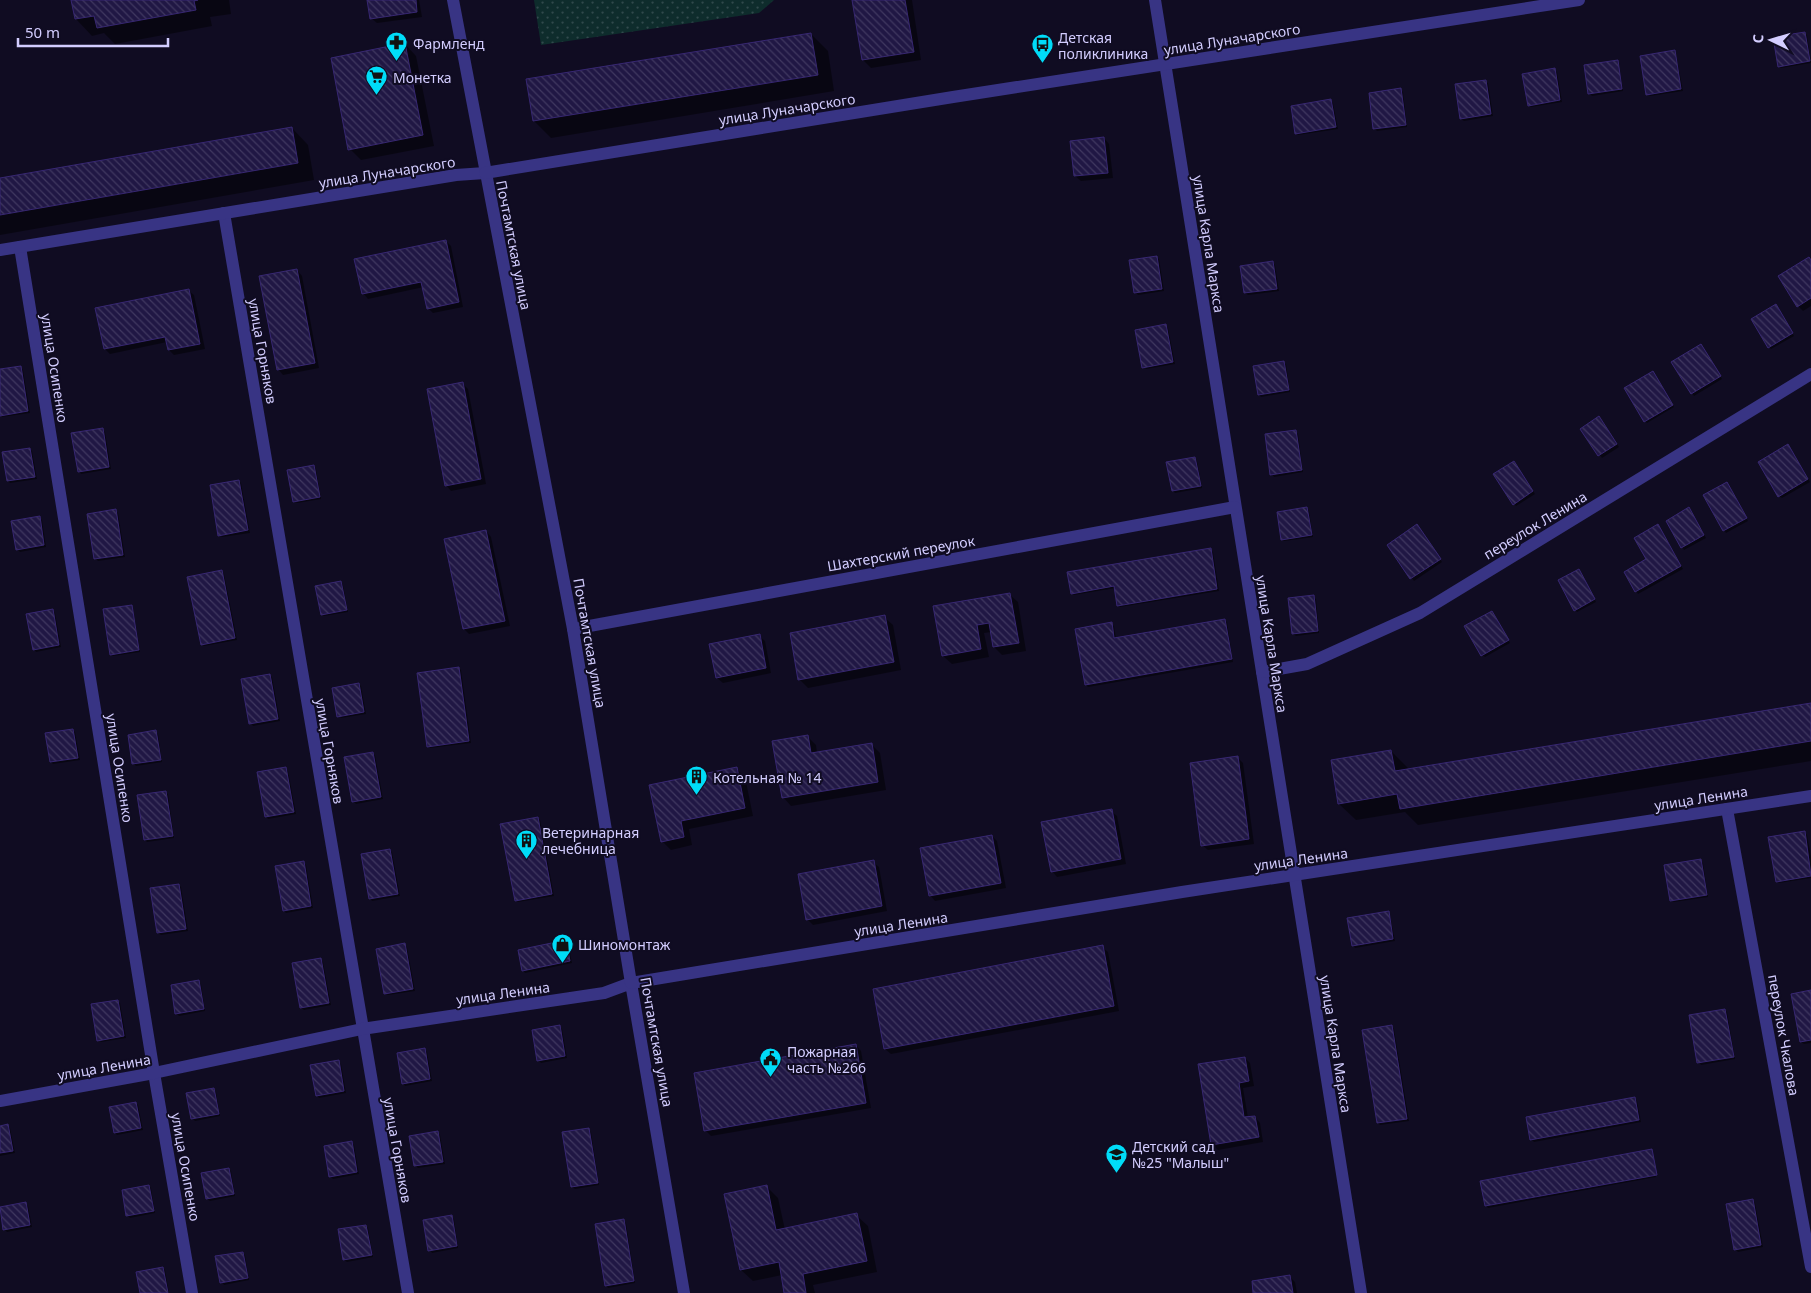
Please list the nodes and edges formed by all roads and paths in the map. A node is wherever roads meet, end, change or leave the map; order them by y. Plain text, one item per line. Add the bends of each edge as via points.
1 (453, 0) edge
2 (1155, 0) edge
3 (1579, 0) edge
4 (1165, 65) junction
5 (485, 173) junction
6 (224, 213) junction
7 (20, 247) junction
8 (0, 250) edge
9 (1811, 374) edge
10 (1235, 507) junction
11 (573, 629) junction
12 (1262, 672) junction
13 (1811, 796) edge
14 (1727, 809) junction
15 (1294, 875) junction
16 (631, 984) junction
17 (362, 1029) junction
18 (154, 1073) junction
19 (0, 1101) edge
20 (1811, 1267) edge
21 (192, 1293) edge
22 (408, 1293) edge
23 (684, 1293) edge
24 (1361, 1293) edge

1 - 5 street, Почтамтская улица
2 - 4 street, улица Карла Маркса
3 - 4 street, улица Луначарского
4 - 5 street, улица Луначарского
4 - 10 street, улица Карла Маркса
5 - 6 street, улица Луначарского
5 - 11 street, Почтамтская улица
6 - 7 street, улица Луначарского
6 - 17 street, улица Горняков
7 - 8 street, улица Луначарского
7 - 18 street, улица Осипенко
9 - 12 street, переулок Ленина via 1420,613 1307,664
10 - 11 street, Шахтерский переулок
10 - 12 street, улица Карла Маркса
11 - 16 street, Почтамтская улица
12 - 15 street, улица Карла Маркса
13 - 14 street, улица Ленина
14 - 15 street, улица Ленина
14 - 20 street, переулок Чкалова
15 - 16 street, улица Ленина
15 - 24 street, улица Карла Маркса
16 - 17 street, улица Ленина via 604,993
16 - 23 street, Почтамтская улица
17 - 18 street, улица Ленина
17 - 22 street, улица Горняков
18 - 19 street, улица Ленина
18 - 21 street, улица Осипенко

